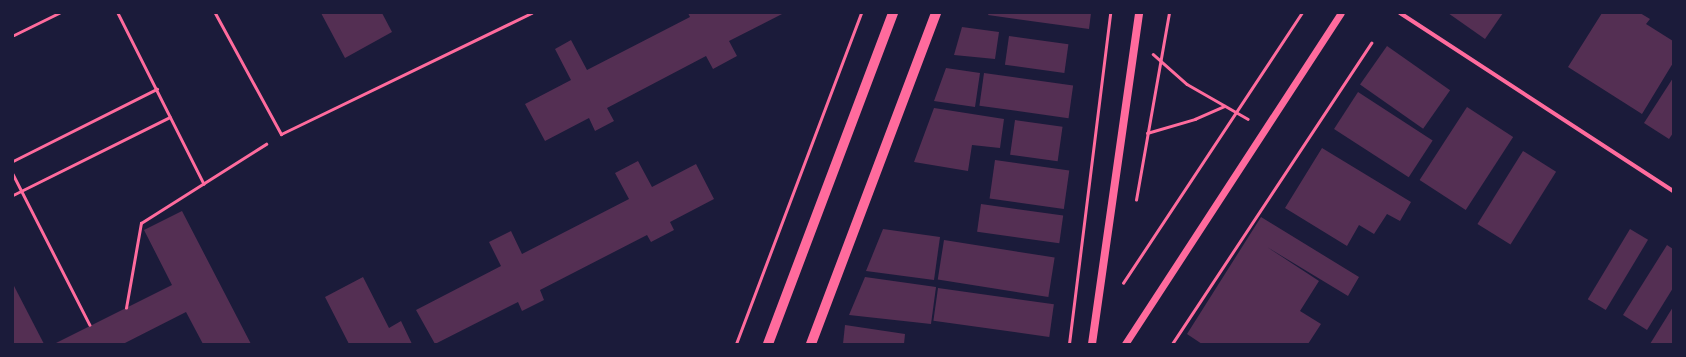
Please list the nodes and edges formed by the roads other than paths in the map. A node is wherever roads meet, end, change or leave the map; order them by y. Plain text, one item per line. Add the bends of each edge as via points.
1 (215, 13) edge
2 (531, 13) edge
3 (892, 13) edge
4 (936, 13) edge
5 (1139, 13) edge
6 (1341, 13) edge
7 (1400, 13) edge
8 (1673, 191) edge
9 (768, 344) edge
10 (811, 344) edge
11 (1092, 344) edge
12 (1125, 344) edge

1 - 2 lane via 281,134
3 - 9 main road
4 - 10 main road
5 - 11 main road
6 - 12 street
7 - 8 street

